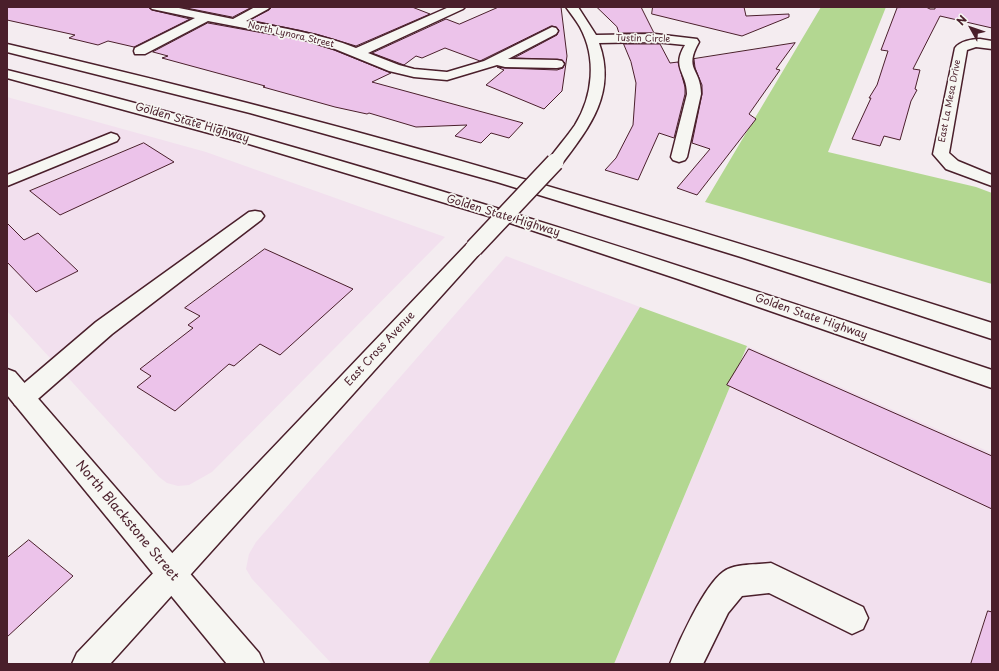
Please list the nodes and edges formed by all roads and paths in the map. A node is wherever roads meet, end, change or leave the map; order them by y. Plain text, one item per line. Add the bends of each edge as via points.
1 (156, 7) edge
2 (264, 7) edge
3 (459, 7) edge
4 (572, 7) edge
5 (206, 17) junction
6 (236, 22) junction
7 (552, 31) dead end
8 (593, 39) junction
9 (992, 44) edge
10 (7, 48) edge
11 (140, 51) dead end
12 (356, 53) junction
13 (495, 61) junction
14 (557, 64) dead end
15 (7, 74) edge
16 (110, 138) dead end
17 (679, 157) dead end
18 (7, 181) edge
19 (992, 181) edge
20 (255, 216) dead end
21 (992, 332) edge
22 (944, 363) junction
23 (7, 378) edge
24 (992, 379) edge
25 (992, 387) edge
26 (23, 398) junction
27 (171, 573) junction
28 (852, 618) dead end
29 (88, 664) edge
30 (248, 664) edge
31 (686, 664) edge

1 - 5 main road, North Lynora Street
2 - 6 main road
3 - 12 main road
4 - 8 main road, East Cross Avenue via 583,19
5 - 6 main road, North Lynora Street
5 - 11 main road
6 - 12 main road, North Lynora Street via 310,38
7 - 13 main road
8 - 17 main road, Tustin Circle via 655,38 693,42 686,54 685,64 694,85 694,94
8 - 27 main road, East Cross Avenue, bridge via 599,69 592,108 555,162
9 - 19 main road, East La Mesa Drive via 967,44 961,48 941,154 952,165
10 - 21 main road via 214,98 425,155 834,279
12 - 13 main road, North Lynora Street via 394,68 447,76
13 - 14 main road
15 - 22 main road, Golden State Highway via 225,132 500,214
16 - 18 main road
20 - 26 main road via 104,328
22 - 24 main road, Golden State Highway
22 - 25 main road
23 - 26 main road, North Blackstone Street
26 - 27 main road, North Blackstone Street
27 - 29 main road, East Cross Avenue
27 - 30 main road, North Blackstone Street
28 - 31 main road via 771,578 734,582 717,602

